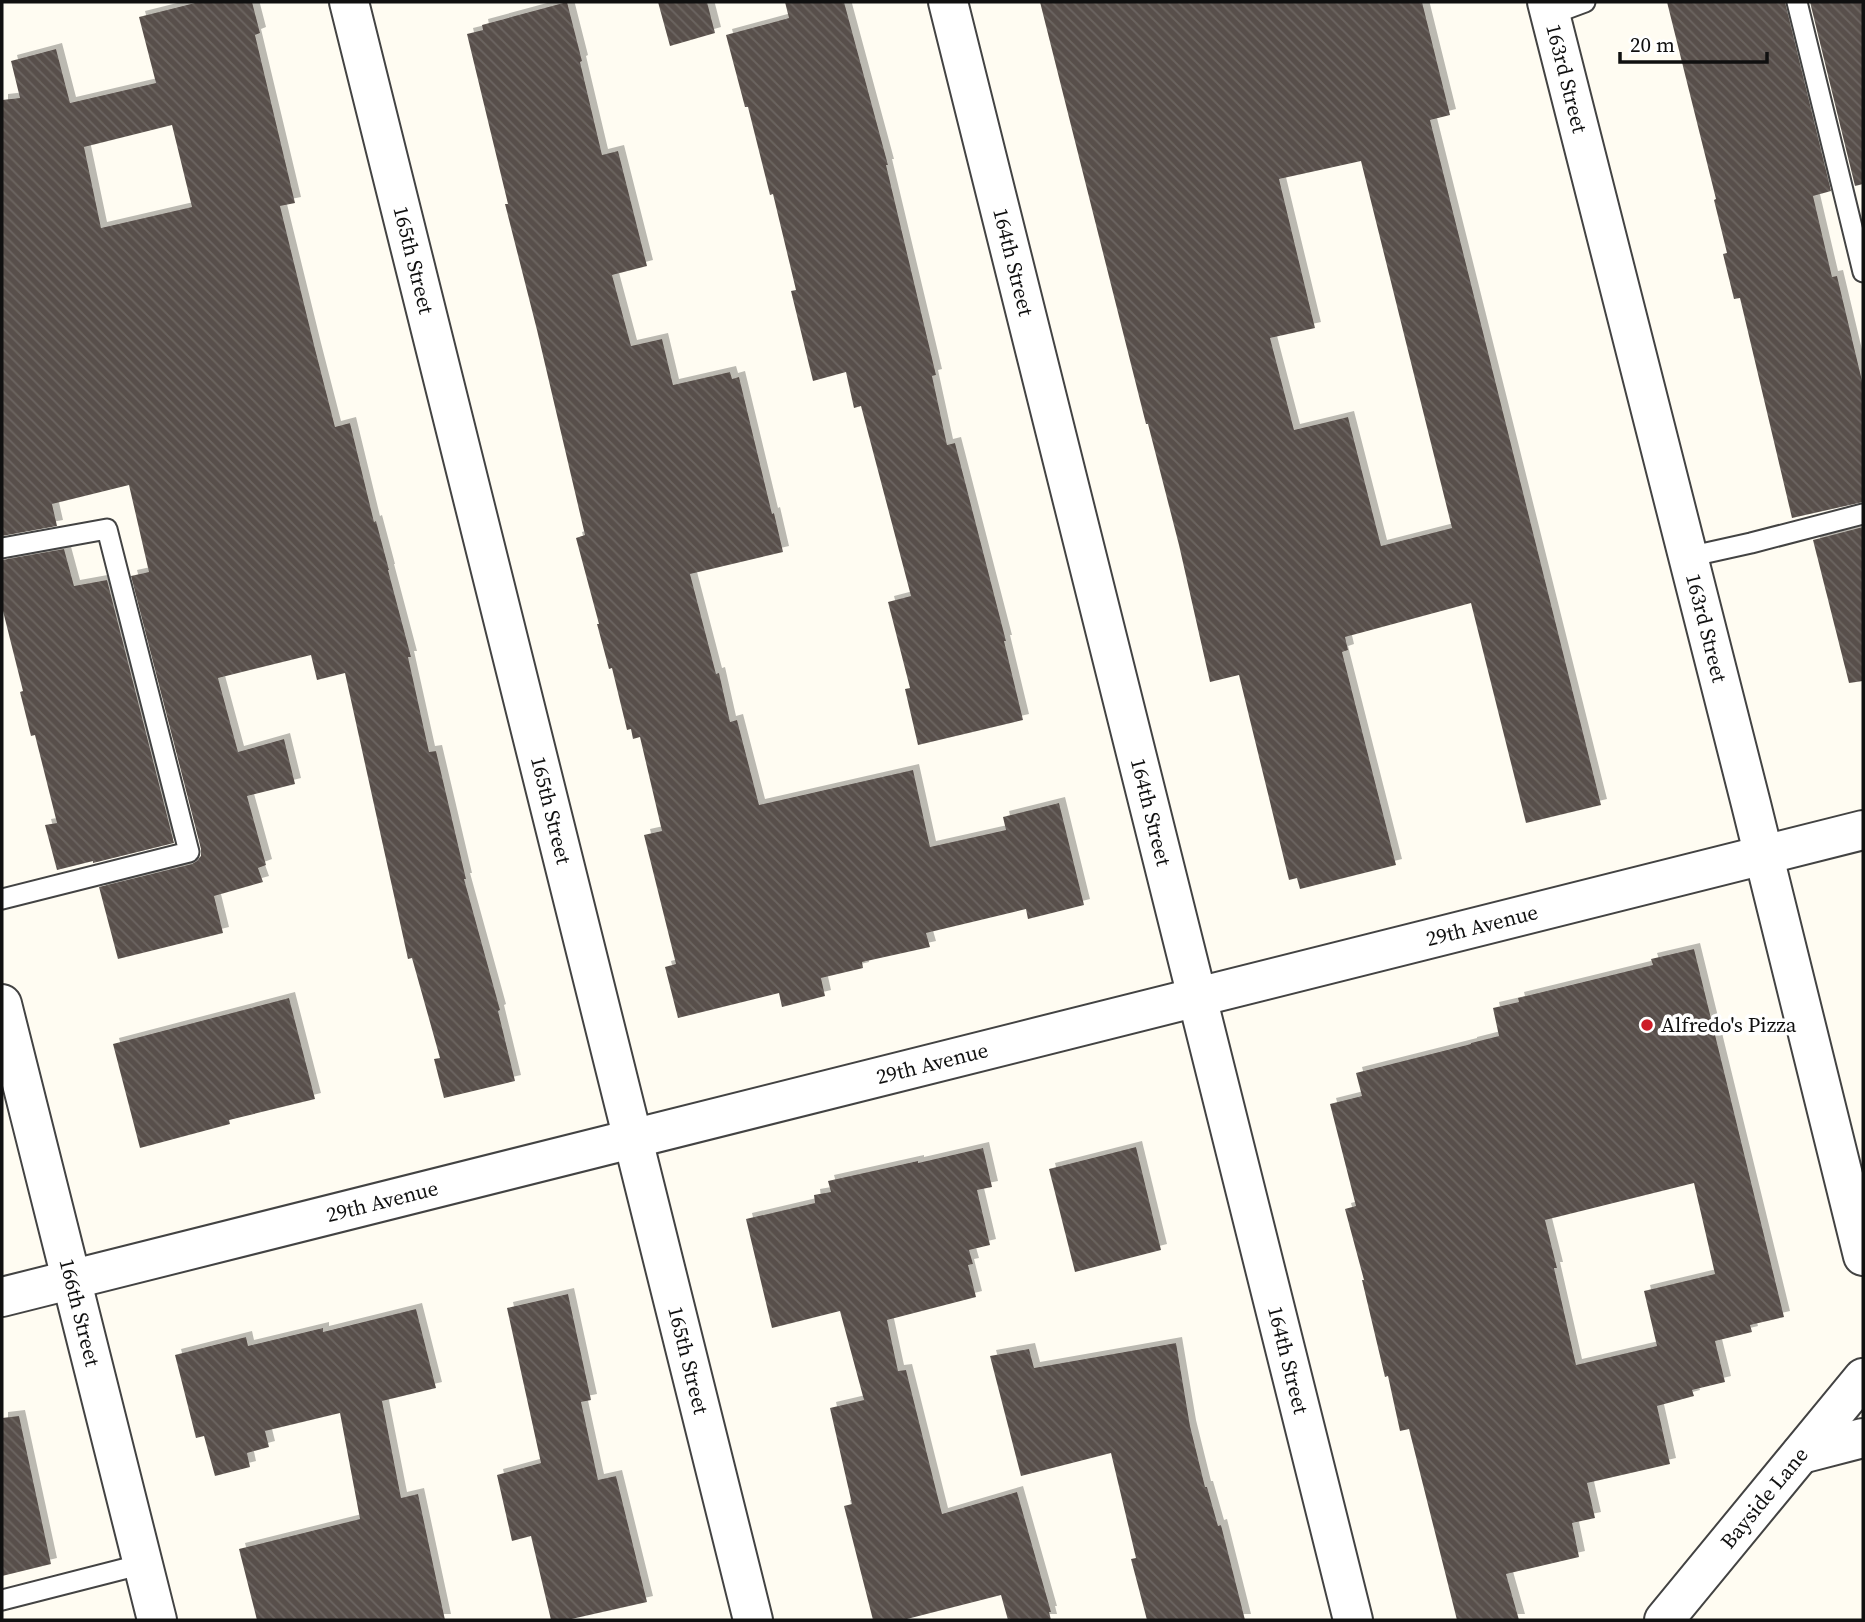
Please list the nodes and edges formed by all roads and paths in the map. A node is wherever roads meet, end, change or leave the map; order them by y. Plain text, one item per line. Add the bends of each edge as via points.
1 (349, 2) edge
2 (947, 2) edge
3 (1797, 2) edge
4 (1561, 6) edge
5 (1863, 272) edge
6 (1863, 514) edge
7 (2, 548) edge
8 (1688, 557) junction
9 (1863, 830) edge
10 (1764, 855) junction
11 (2, 899) edge
12 (1198, 998) junction
13 (2, 1004) edge
14 (633, 1140) junction
15 (1863, 1256) edge
16 (72, 1280) junction
17 (2, 1297) edge
18 (1863, 1378) edge
19 (1863, 1438) edge
20 (1801, 1454) junction
21 (143, 1564) junction
22 (2, 1600) edge
23 (157, 1620) edge
24 (753, 1620) edge
25 (1353, 1620) edge
26 (1664, 1620) edge

1 - 14 street, 165th Street
2 - 12 street, 164th Street
3 - 5 lane
4 - 8 street, 163rd Street
6 - 8 lane
7 - 11 lane via 107,529 189,852
8 - 10 street, 163rd Street
9 - 10 street, 29th Avenue
10 - 12 street, 29th Avenue
10 - 15 street, 163rd Street
12 - 14 street, 29th Avenue
12 - 25 street, 164th Street
13 - 16 street, 166th Street
14 - 16 street, 29th Avenue
14 - 24 street, 165th Street
16 - 17 street, 29th Avenue
16 - 21 street, 166th Street
18 - 20 street, Bayside Lane
19 - 20 street
20 - 26 street, Bayside Lane
21 - 22 lane
21 - 23 street, 166th Street

